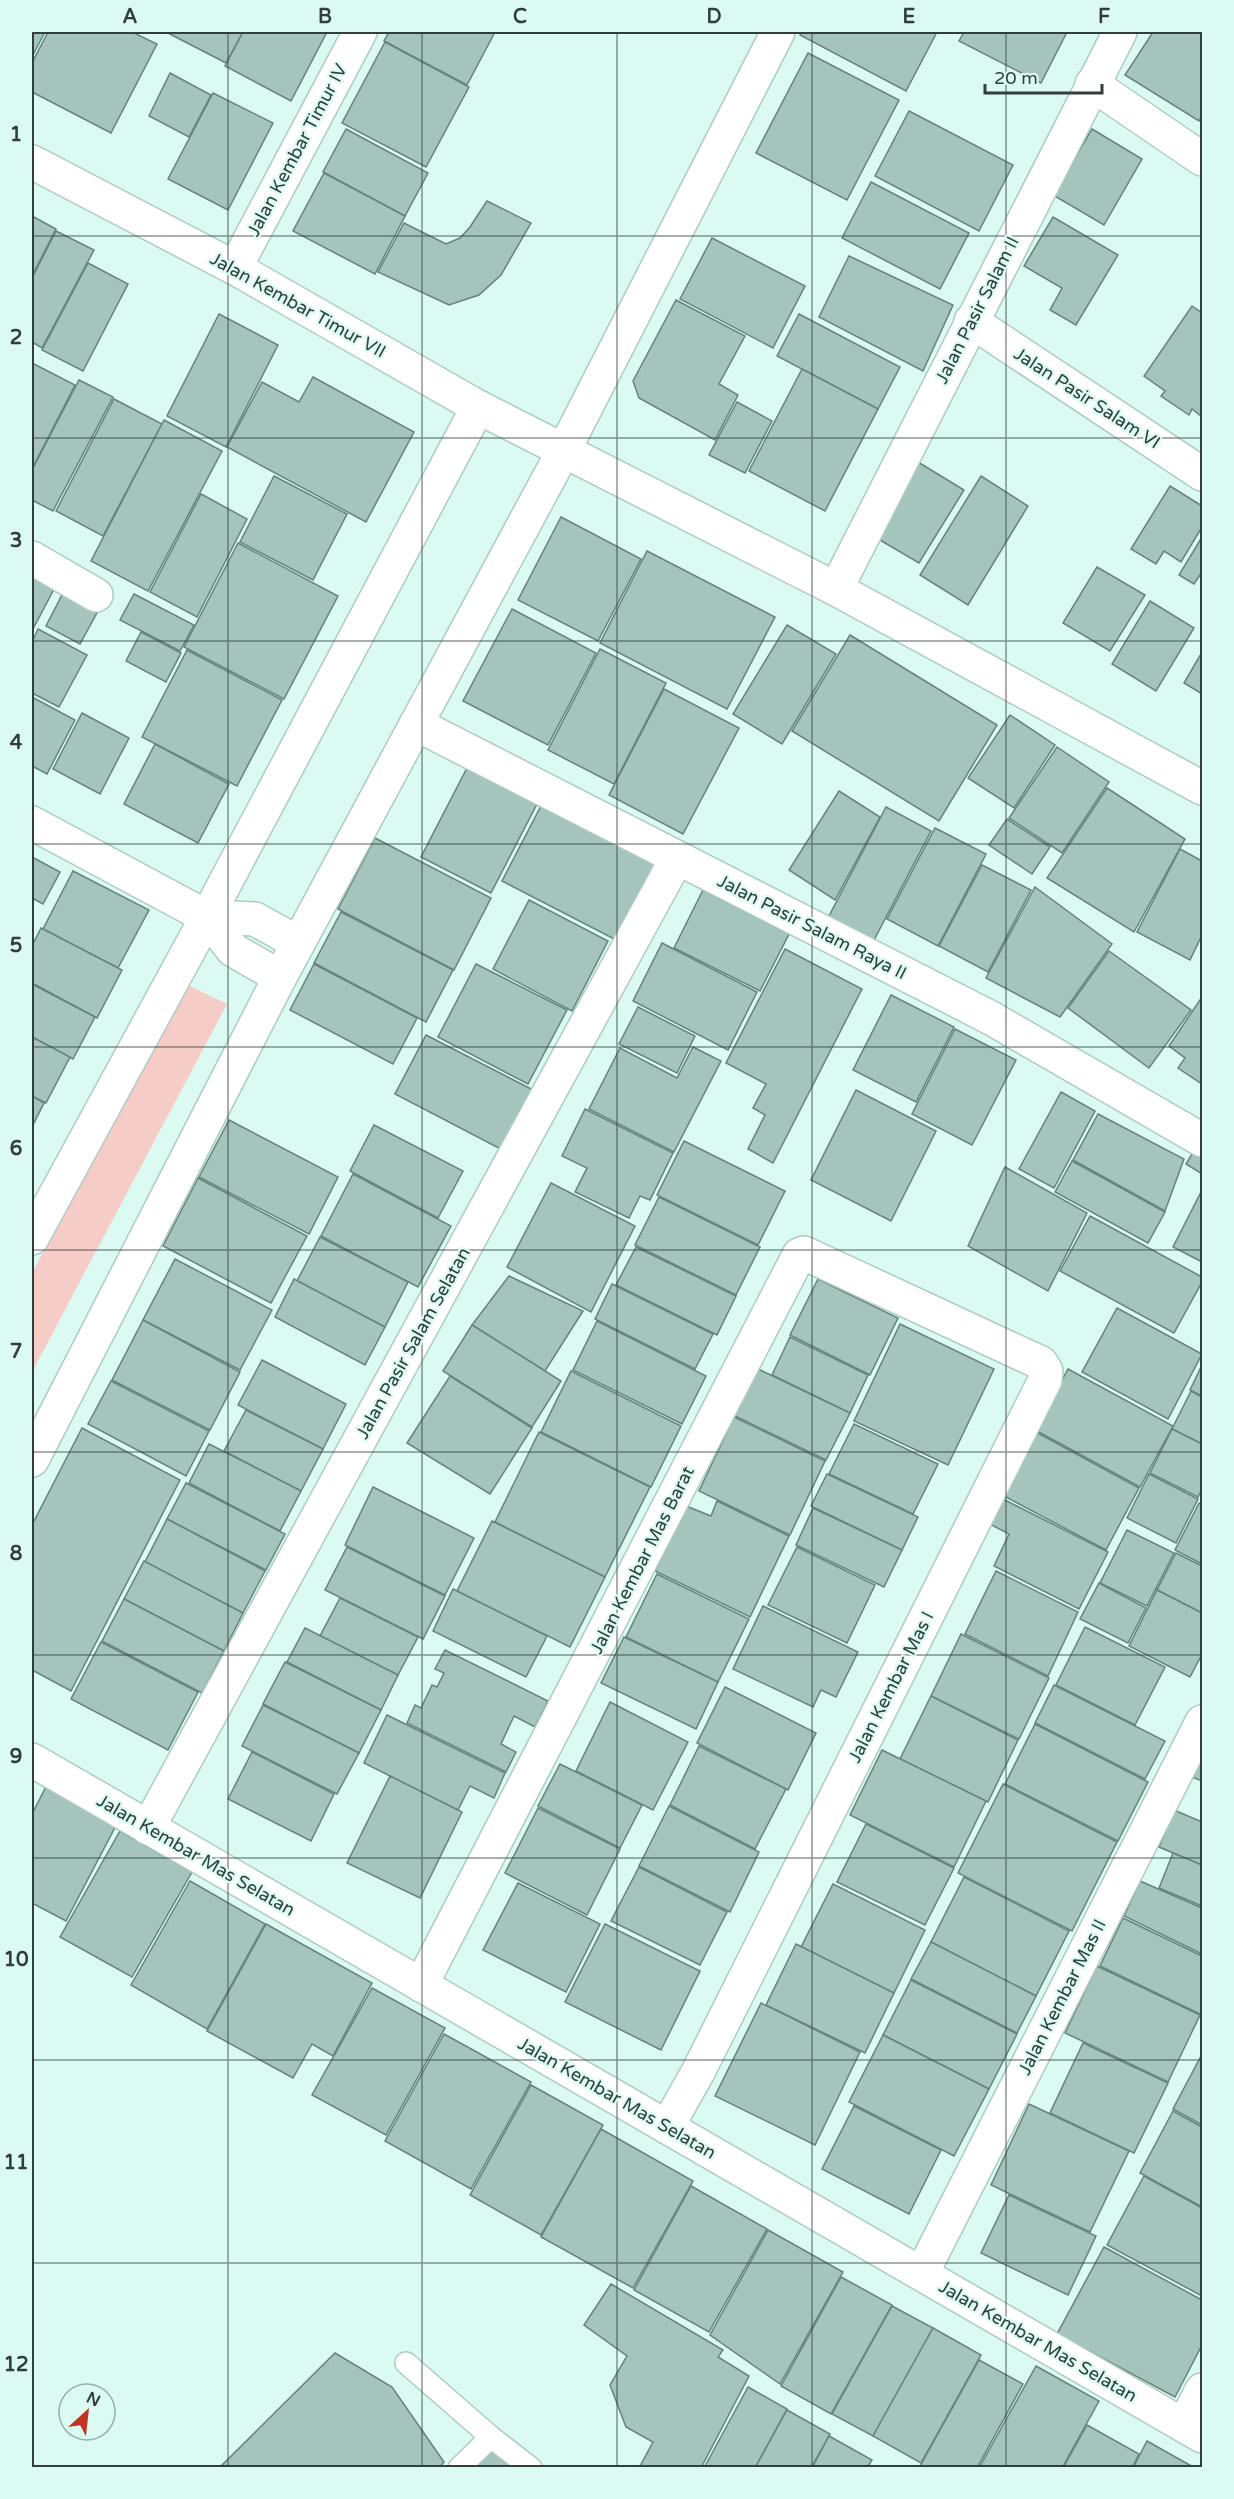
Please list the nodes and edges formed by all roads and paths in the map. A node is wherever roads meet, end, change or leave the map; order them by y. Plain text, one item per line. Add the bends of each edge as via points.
1 (360, 32) edge
2 (778, 32) edge
3 (1120, 32) edge
4 (1092, 84) junction
5 (1203, 159) edge
6 (32, 162) edge
7 (235, 268) junction
8 (971, 321) junction
9 (503, 419) junction
10 (564, 450) junction
11 (1203, 474) edge
12 (32, 558) edge
13 (836, 589) junction
14 (96, 595) dead end
15 (416, 724) junction
16 (1203, 788) edge
17 (32, 823) edge
18 (677, 858) junction
19 (207, 917) junction
20 (298, 943) junction
21 (280, 977) junction
22 (1203, 1140) edge
23 (32, 1238) edge
24 (923, 1308) joint
25 (32, 1460) edge
26 (1203, 1722) edge
27 (32, 1760) edge
28 (148, 1828) junction
29 (421, 1985) junction
30 (668, 2127) junction
31 (922, 2273) junction
32 (406, 2363) dead end
33 (1203, 2390) edge
34 (1193, 2431) edge
35 (491, 2437) junction
36 (459, 2468) edge
37 (531, 2468) edge

1 - 7 street, Jalan Kembar Timur IV
2 - 10 street
3 - 4 street, Jalan Pasir Salam II
4 - 5 street
4 - 8 street, Jalan Pasir Salam II
6 - 7 street, Jalan Kembar Timur VII
7 - 9 street, Jalan Kembar Timur VII
8 - 11 street, Jalan Pasir Salam VI
8 - 13 street, Jalan Pasir Salam II
9 - 10 street, Jalan Kembar Timur VII
9 - 19 street
10 - 13 street, Jalan Kembar Timur VII
10 - 15 street
12 - 14 street
13 - 16 street, Jalan Kembar Timur VII
15 - 18 street, Jalan Pasir Salam Raya II
15 - 20 street
17 - 19 street
18 - 22 street, Jalan Pasir Salam Raya II via 991,1018
18 - 28 street, Jalan Pasir Salam Selatan
19 - 20 street via 255,919
19 - 21 street via 236,952
19 - 23 street
20 - 21 street
21 - 25 street
24 - 29 street, Jalan Kembar Mas Barat via 804,1253 799,1255
24 - 30 street, Jalan Kembar Mas I via 1041,1363 1046,1371 1045,1380
26 - 31 street, Jalan Kembar Mas II
27 - 28 street, Jalan Kembar Mas Selatan
28 - 29 street, Jalan Kembar Mas Selatan
29 - 30 street, Jalan Kembar Mas Selatan
30 - 31 street, Jalan Kembar Mas Selatan
31 - 34 street, Jalan Kembar Mas Selatan
32 - 35 lane
33 - 34 street
35 - 36 lane
35 - 37 lane

